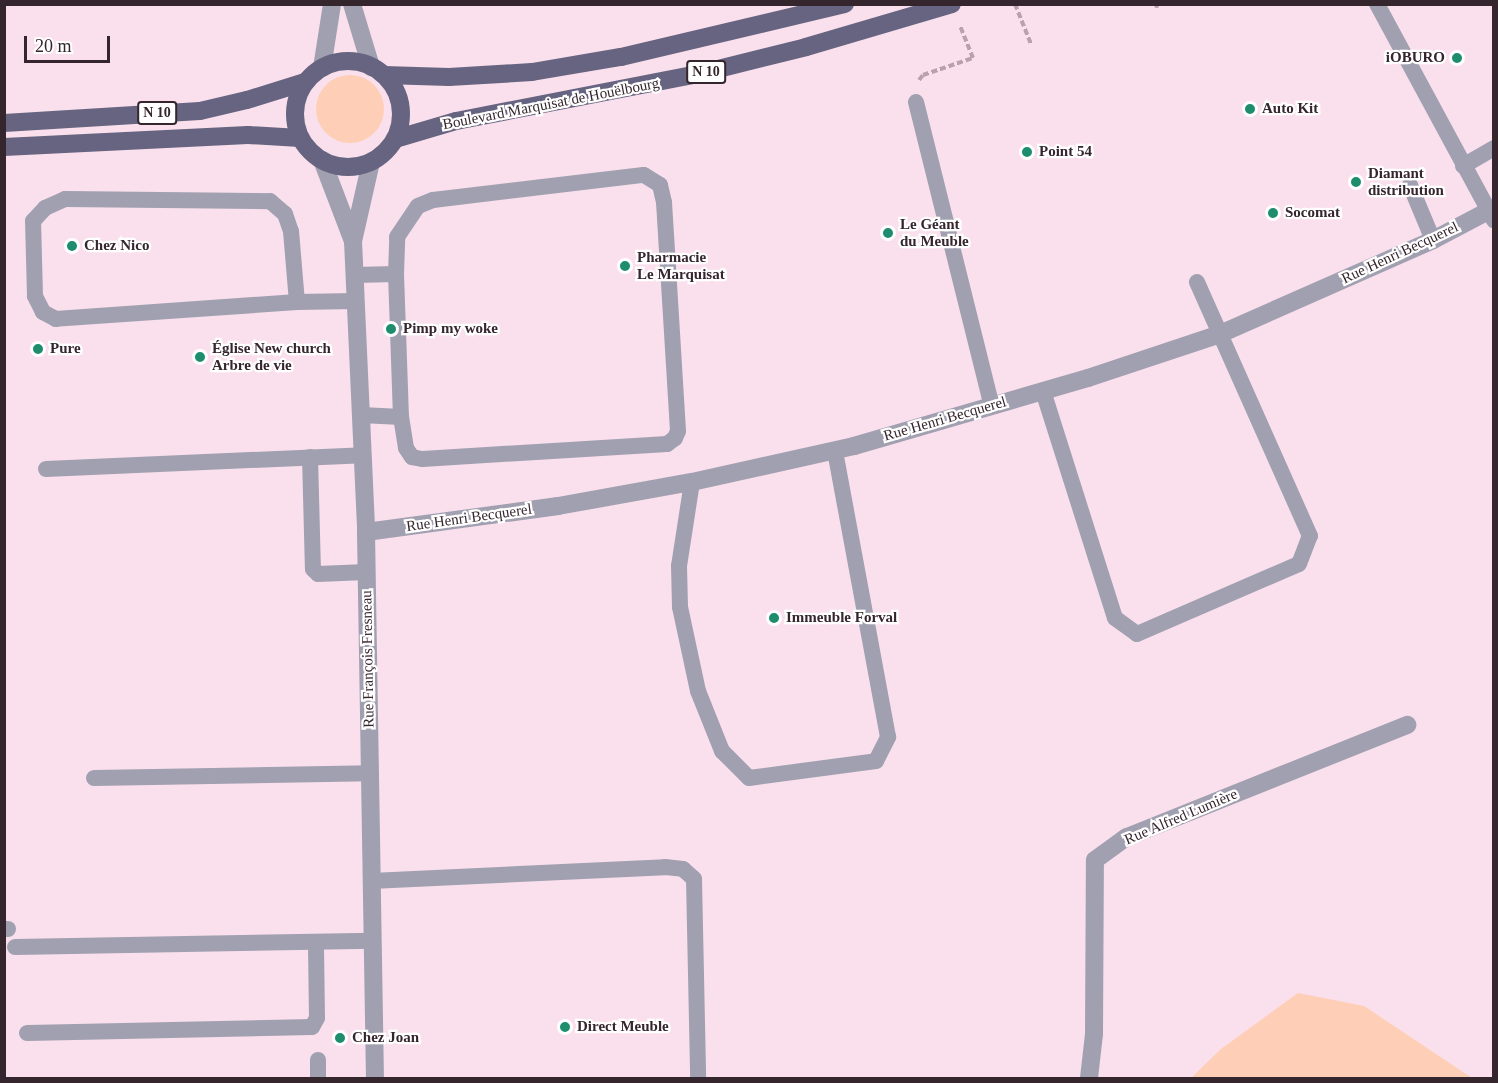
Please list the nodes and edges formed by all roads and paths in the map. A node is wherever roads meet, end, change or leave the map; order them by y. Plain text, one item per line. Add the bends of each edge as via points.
1 (332, 4) edge
2 (352, 4) edge
3 (845, 4) edge
4 (952, 4) edge
5 (1015, 4) edge
6 (1377, 4) edge
7 (1031, 44) dead end
8 (322, 68) junction
9 (378, 71) junction
10 (305, 82) junction
11 (916, 102) joint
12 (4, 123) edge
13 (300, 138) junction
14 (394, 139) junction
15 (4, 147) edge
16 (1494, 148) edge
17 (322, 160) junction
18 (371, 162) junction
19 (1463, 165) junction
20 (1410, 185) dead end
21 (1492, 213) edge
22 (1433, 240) junction
23 (352, 241) junction
24 (396, 274) junction
25 (354, 275) junction
26 (1197, 282) dead end
27 (356, 301) junction
28 (297, 302) junction
29 (1220, 334) junction
30 (1042, 391) junction
31 (992, 406) junction
32 (361, 415) junction
33 (401, 417) junction
34 (835, 450) junction
35 (363, 455) junction
36 (310, 457) junction
37 (46, 468) dead end
38 (692, 482) junction
39 (366, 532) junction
40 (366, 572) junction
41 (1407, 725) dead end
42 (370, 773) junction
43 (94, 778) dead end
44 (371, 881) junction
45 (373, 941) junction
46 (316, 943) junction
47 (15, 947) dead end
48 (27, 1033) dead end
49 (318, 1060) dead end
50 (318, 1078) edge
51 (375, 1078) edge
52 (698, 1078) edge
53 (1089, 1078) edge

1 - 8 street
2 - 9 street
3 - 9 main road, N 10 via 621,57 532,72 449,77
4 - 11 path via 973,58 923,75 916,85
4 - 14 main road, Boulevard Marquisat de Houëlbourg / N 10 via 698,74 456,121
5 - 7 path
6 - 19 lane
8 - 9 main road via 338,62 355,62
8 - 10 main road
9 - 14 main road via 394,89 400,105
10 - 12 main road, N 10 via 200,111
10 - 13 main road via 295,109
11 - 31 lane
13 - 15 main road, N 10 via 248,135
13 - 17 main road
14 - 18 main road
16 - 19 lane
17 - 18 main road via 338,166
17 - 23 street, Rue François Fresneau
18 - 23 street, Rue François Fresneau
19 - 21 lane
20 - 22 lane
21 - 22 street, Rue Henri Becquerel
22 - 29 street, Rue Henri Becquerel
23 - 25 street, Rue François Fresneau
24 - 25 lane
24 - 33 lane
24 - 33 lane via 398,237 418,206 433,200 644,175 660,184 678,431 675,438 667,444 422,459 412,457 406,448
25 - 27 street, Rue François Fresneau
26 - 29 lane
27 - 28 lane
27 - 32 street, Rue François Fresneau
28 - 28 lane via 291,231 285,214 270,201 65,199 45,208 33,222 35,296 43,312 56,319
29 - 30 street, Rue Henri Becquerel
29 - 30 lane via 1310,536 1299,564 1137,634 1115,618
30 - 31 street, Rue Henri Becquerel
31 - 34 street, Rue Henri Becquerel
32 - 33 lane
32 - 35 street, Rue François Fresneau
34 - 38 street, Rue Henri Becquerel
34 - 38 lane via 888,737 876,761 749,778 722,751 699,691 680,607 679,566
35 - 36 lane
35 - 39 street, Rue François Fresneau
36 - 37 lane
36 - 40 lane via 313,569 318,574
38 - 39 street, Rue Henri Becquerel via 558,506
39 - 40 street, Rue François Fresneau
40 - 42 street, Rue François Fresneau
41 - 53 street, Rue Alfred Lumière via 1127,837 1095,860 1094,1034
42 - 43 lane
42 - 44 street, Rue François Fresneau
44 - 45 street, Rue François Fresneau
44 - 52 lane via 683,869 694,879
45 - 46 lane
45 - 51 street, Rue François Fresneau
46 - 47 lane
46 - 48 lane via 318,1018 312,1027
49 - 50 lane

